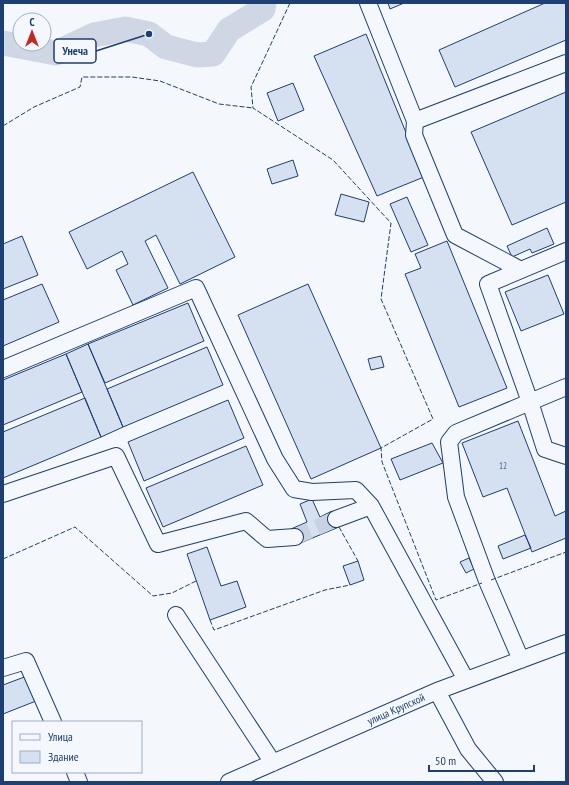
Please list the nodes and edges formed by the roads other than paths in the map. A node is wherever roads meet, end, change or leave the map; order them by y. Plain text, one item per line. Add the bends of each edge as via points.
1 (368, 3) edge
2 (566, 63) edge
3 (415, 121) junction
4 (566, 251) edge
5 (521, 270) junction
6 (3, 369) edge
7 (566, 387) edge
8 (530, 402) junction
9 (566, 456) edge
10 (3, 494) edge
11 (371, 506) junction
12 (336, 519) tunnel mouth
13 (295, 538) tunnel mouth
14 (176, 615) dead end
15 (566, 643) edge
16 (521, 660) junction
17 (3, 668) edge
18 (466, 680) junction
19 (437, 691) junction
20 (53, 721) edge
21 (273, 763) junction
22 (229, 782) edge
23 (495, 782) edge

1 - 3 street
2 - 3 street
3 - 5 street via 414,135 455,235
4 - 5 street
5 - 8 street via 488,284
6 - 11 street via 196,288 275,459 294,489 312,492 356,490
7 - 8 street
8 - 9 street via 545,449
8 - 16 street via 456,433 449,442 456,497 487,581
10 - 13 street via 116,456 158,544 246,521 266,539
11 - 12 street
11 - 18 street
14 - 21 street
15 - 16 street, улица Крупской
16 - 18 street, улица Крупской
17 - 20 street via 26,661
18 - 19 street, улица Крупской
19 - 21 street, улица Крупской
19 - 23 street via 468,749
21 - 22 street, улица Крупской

